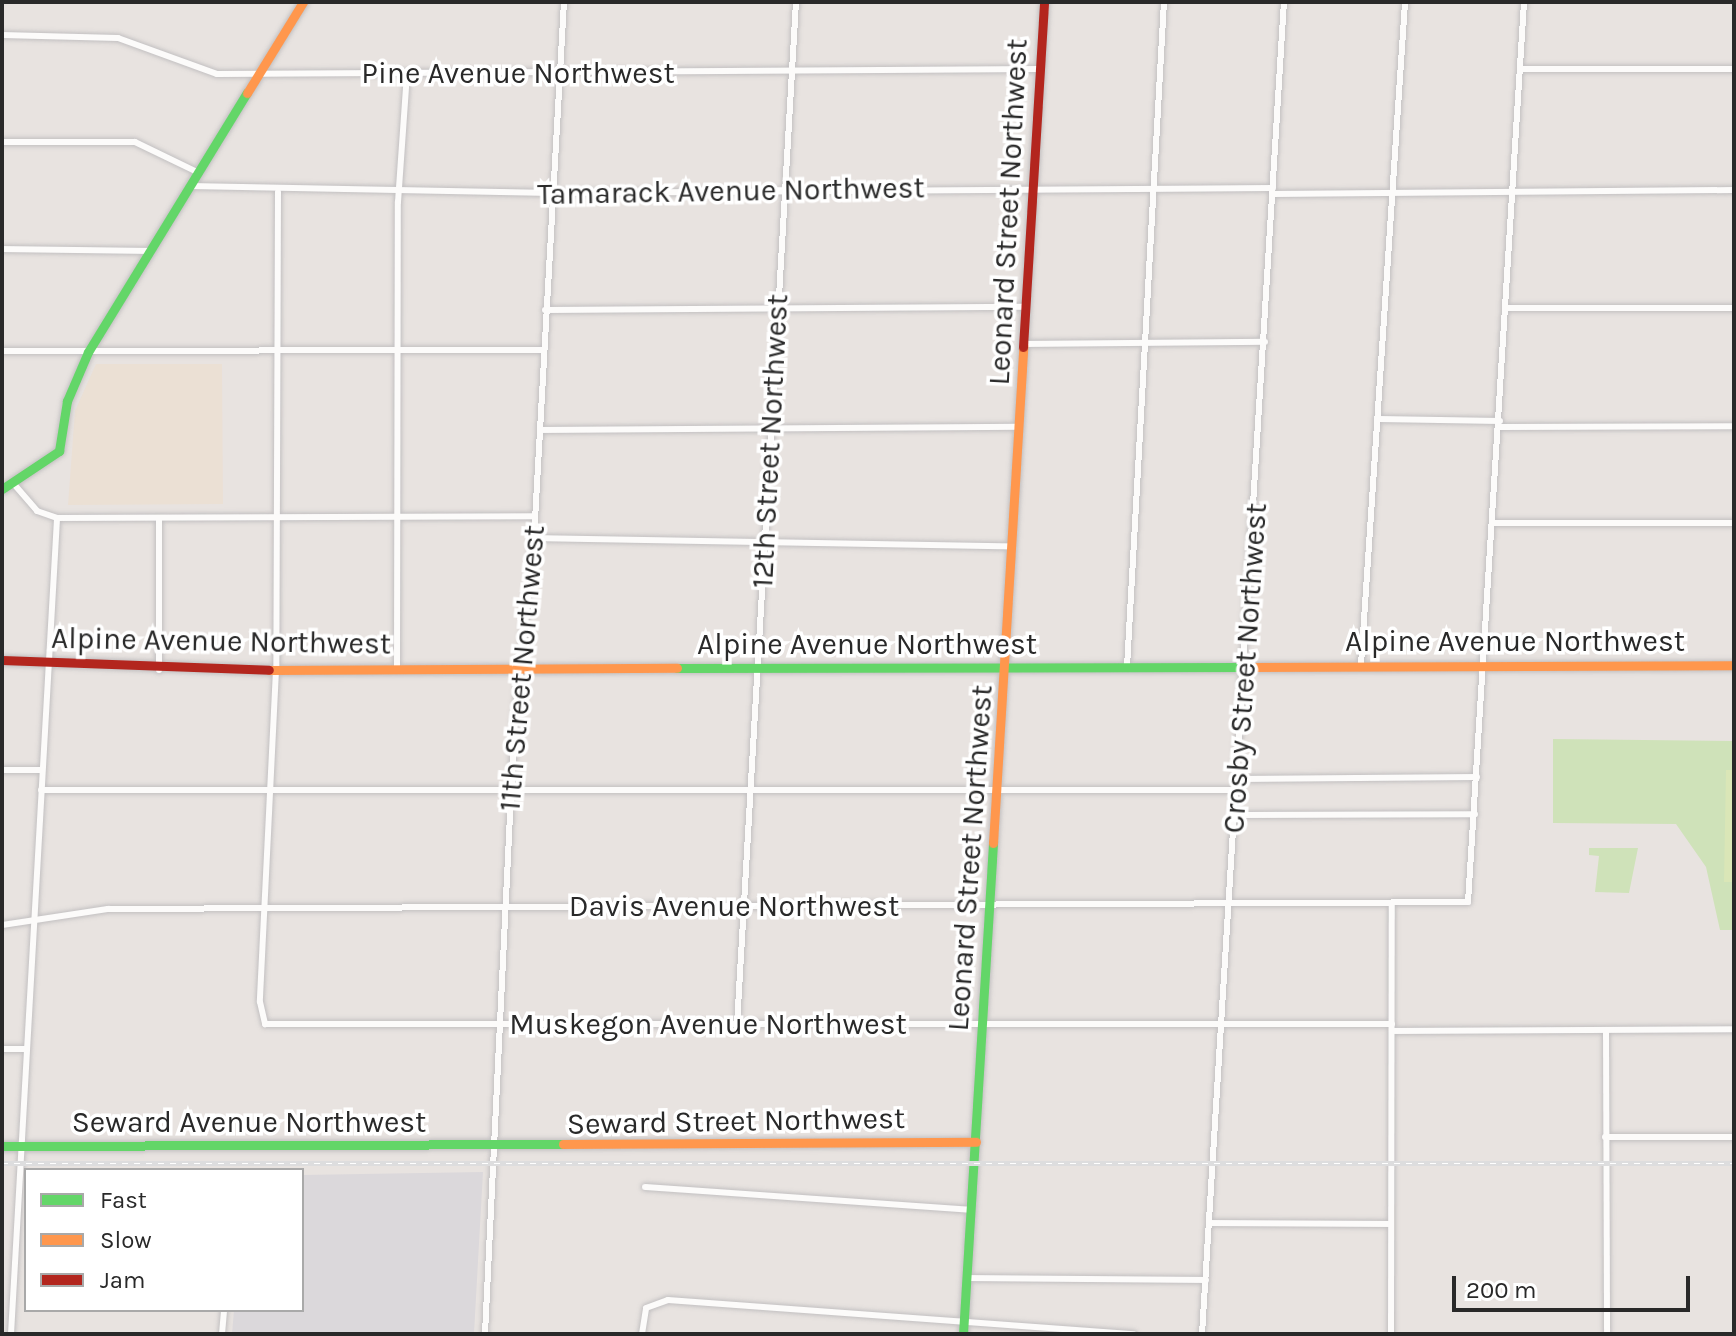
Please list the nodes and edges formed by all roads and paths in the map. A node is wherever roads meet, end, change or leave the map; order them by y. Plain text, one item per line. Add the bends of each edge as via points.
1 (303, 2) edge
2 (564, 2) edge
3 (796, 2) edge
4 (1044, 2) edge
5 (1164, 2) edge
6 (1284, 2) edge
7 (1405, 2) edge
8 (1524, 2) edge
9 (2, 35) edge
10 (1041, 69) junction
11 (1520, 69) junction
12 (1734, 69) edge
13 (561, 72) junction
14 (793, 72) junction
15 (407, 73) junction
16 (259, 74) junction
17 (2, 142) edge
18 (199, 173) junction
19 (190, 186) junction
20 (1033, 188) junction
21 (1153, 188) junction
22 (785, 190) junction
23 (1734, 190) edge
24 (1273, 191) junction
25 (278, 192) junction
26 (398, 192) junction
27 (552, 193) junction
28 (1513, 193) junction
29 (1394, 197) junction
30 (2, 249) edge
31 (151, 251) junction
32 (778, 307) junction
33 (1026, 307) junction
34 (1506, 308) junction
35 (1734, 308) edge
36 (545, 310) junction
37 (1265, 342) junction
38 (1144, 343) junction
39 (1024, 344) junction
40 (397, 350) junction
41 (543, 350) junction
42 (2, 351) edge
43 (278, 351) junction
44 (88, 352) junction
45 (1379, 419) junction
46 (1500, 424) junction
47 (1734, 426) edge
48 (1020, 427) junction
49 (770, 428) junction
50 (541, 430) junction
51 (13, 483) junction
52 (2, 489) edge
53 (398, 516) junction
54 (535, 516) junction
55 (277, 517) junction
56 (57, 518) junction
57 (159, 518) junction
58 (1493, 523) junction
59 (1734, 523) edge
60 (534, 538) junction
61 (764, 543) junction
62 (1013, 546) junction
63 (2, 660) edge
64 (48, 665) junction
65 (1361, 665) junction
66 (1484, 665) junction
67 (1734, 665) edge
68 (1245, 666) junction
69 (1127, 667) junction
70 (757, 668) junction
71 (1006, 668) junction
72 (397, 669) junction
73 (519, 669) junction
74 (159, 670) junction
75 (276, 670) junction
76 (2, 770) edge
77 (41, 770) junction
78 (1477, 777) junction
79 (1238, 779) junction
80 (750, 786) junction
81 (999, 786) junction
82 (511, 787) junction
83 (271, 789) junction
84 (41, 790) junction
85 (1238, 790) junction
86 (1475, 814) junction
87 (1236, 815) junction
88 (990, 905) junction
89 (1229, 905) junction
90 (1392, 905) junction
91 (742, 906) junction
92 (505, 907) junction
93 (264, 908) junction
94 (33, 917) junction
95 (2, 925) edge
96 (983, 1022) junction
97 (1223, 1023) junction
98 (737, 1025) junction
99 (499, 1026) junction
100 (1392, 1027) junction
101 (1734, 1029) edge
102 (1606, 1030) junction
103 (2, 1049) edge
104 (27, 1049) junction
105 (1605, 1137) junction
106 (1734, 1137) edge
107 (976, 1142) junction
108 (2, 1146) edge
109 (21, 1146) junction
110 (496, 1147) junction
111 (645, 1187) dead end
112 (970, 1210) junction
113 (1209, 1223) junction
114 (1391, 1224) junction
115 (966, 1278) junction
116 (1206, 1280) junction
117 (224, 1312) edge
118 (963, 1329) edge
119 (11, 1334) edge
120 (222, 1334) edge
121 (485, 1334) edge
122 (642, 1334) edge
123 (1134, 1334) edge
124 (1202, 1334) edge
125 (1391, 1334) edge
126 (1607, 1334) edge

1 - 16 main road
2 - 13 street, 11th Street Northwest
3 - 14 street, 12th Street Northwest
4 - 10 main road, Leonard Street Northwest
5 - 21 street
6 - 24 street, Crosby Street Northwest
7 - 29 street
8 - 11 street
9 - 16 street, Pine Avenue Northwest via 118,38 200,72
10 - 14 street, Pine Avenue Northwest
10 - 20 main road, Leonard Street Northwest
11 - 12 street
11 - 28 street
13 - 14 street, Pine Avenue Northwest
13 - 15 street, Pine Avenue Northwest
13 - 27 street, 11th Street Northwest
14 - 22 street, 12th Street Northwest
15 - 16 street, Pine Avenue Northwest
15 - 26 street
16 - 18 main road
17 - 18 street via 135,142
18 - 19 main road
19 - 25 street, Tamarack Avenue Northwest
19 - 31 main road
20 - 21 street, Tamarack Avenue Northwest
20 - 22 street, Tamarack Avenue Northwest
20 - 33 main road, Leonard Street Northwest
21 - 24 street, Tamarack Avenue Northwest
21 - 38 street
22 - 27 street, Tamarack Avenue Northwest
22 - 32 street, 12th Street Northwest
23 - 28 street, Tamarack Avenue Northwest
24 - 29 street, Tamarack Avenue Northwest
24 - 37 street, Crosby Street Northwest
25 - 26 street, Tamarack Avenue Northwest
25 - 43 street
26 - 27 street, Tamarack Avenue Northwest
26 - 40 street
27 - 36 street, 11th Street Northwest
28 - 29 street, Tamarack Avenue Northwest
28 - 34 street
29 - 45 street
30 - 31 street
31 - 44 main road
32 - 33 street
32 - 36 street
32 - 49 street, 12th Street Northwest
33 - 39 main road, Leonard Street Northwest
34 - 35 street
34 - 46 street
36 - 41 street, 11th Street Northwest
37 - 38 street
37 - 68 street, Crosby Street Northwest
38 - 39 street
38 - 69 street
39 - 48 main road, Leonard Street Northwest
40 - 41 street
40 - 43 street
40 - 53 street
41 - 50 street, 11th Street Northwest
42 - 44 street
43 - 44 street
43 - 55 street
44 - 51 main road via 67,401 59,451
45 - 46 street
45 - 65 street
46 - 47 street
46 - 58 street
48 - 49 street
48 - 62 main road, Leonard Street Northwest
49 - 50 street
49 - 61 street, 12th Street Northwest
50 - 54 street, 11th Street Northwest
51 - 52 main road
51 - 56 street via 37,511
53 - 54 street
53 - 55 street
53 - 72 street
54 - 60 street, 11th Street Northwest
55 - 57 street
55 - 75 street
56 - 57 street
56 - 64 street
57 - 74 street
58 - 59 street
58 - 66 street
60 - 61 street
60 - 73 street, 11th Street Northwest
61 - 62 street
61 - 70 street, 12th Street Northwest
62 - 71 main road, Leonard Street Northwest
63 - 64 main road, Alpine Avenue Northwest
64 - 74 main road, Alpine Avenue Northwest
64 - 77 street
65 - 66 main road, Alpine Avenue Northwest
65 - 68 main road, Alpine Avenue Northwest
66 - 67 main road, Alpine Avenue Northwest
66 - 78 street
68 - 69 main road, Alpine Avenue Northwest
68 - 79 street, Crosby Street Northwest
69 - 71 main road, Alpine Avenue Northwest
70 - 71 main road, Alpine Avenue Northwest
70 - 73 main road, Alpine Avenue Northwest
70 - 80 street, 12th Street Northwest
71 - 81 main road, Leonard Street Northwest
72 - 73 main road, Alpine Avenue Northwest
72 - 75 main road, Alpine Avenue Northwest
73 - 82 street, 11th Street Northwest
74 - 75 main road, Alpine Avenue Northwest
75 - 83 street
76 - 77 street
77 - 84 street
78 - 79 street
78 - 86 street
79 - 85 street, Crosby Street Northwest
80 - 81 street
80 - 82 street
80 - 91 street, 12th Street Northwest
81 - 85 street
81 - 88 main road, Leonard Street Northwest
82 - 83 street
82 - 92 street, 11th Street Northwest
83 - 84 street
83 - 93 street
84 - 94 street
85 - 87 street, Crosby Street Northwest
86 - 87 street
86 - 90 street, Davis Avenue Northwest via 1468,902
87 - 89 street, Crosby Street Northwest
88 - 89 street, Davis Avenue Northwest
88 - 91 street, Davis Avenue Northwest
88 - 96 main road, Leonard Street Northwest
89 - 90 street, Davis Avenue Northwest
89 - 97 street, Crosby Street Northwest
90 - 100 street
91 - 92 street, Davis Avenue Northwest
91 - 98 street, 12th Street Northwest
92 - 93 street, Davis Avenue Northwest
92 - 99 street, 11th Street Northwest
93 - 94 street, Davis Avenue Northwest via 83,910
93 - 99 street, Muskegon Avenue Northwest via 259,1012 265,1024
94 - 95 street, Davis Avenue Northwest
94 - 104 street
96 - 97 street, Muskegon Avenue Northwest
96 - 98 street, Muskegon Avenue Northwest
96 - 107 main road, Leonard Street Northwest
97 - 100 street, Muskegon Avenue Northwest
97 - 113 street, Crosby Street Northwest
98 - 99 street, Muskegon Avenue Northwest
99 - 110 street, 11th Street Northwest
100 - 102 street, Muskegon Avenue Northwest
100 - 114 street
101 - 102 street, Muskegon Avenue Northwest
102 - 105 street
103 - 104 street
104 - 109 street
105 - 106 street
105 - 126 street
107 - 110 main road, Seward Street Northwest
107 - 112 main road, Leonard Street Northwest
108 - 109 main road, Seward Avenue Northwest
109 - 110 main road, Seward Avenue Northwest
109 - 119 street
110 - 121 street, 11th Street Northwest
111 - 112 street
112 - 115 main road, Leonard Street Northwest
113 - 114 street
113 - 116 street, Crosby Street Northwest
114 - 125 street
115 - 116 street
115 - 118 main road, Leonard Street Northwest
116 - 124 street, Crosby Street Northwest
117 - 120 street
118 - 122 street via 668,1300 646,1308
118 - 123 street

